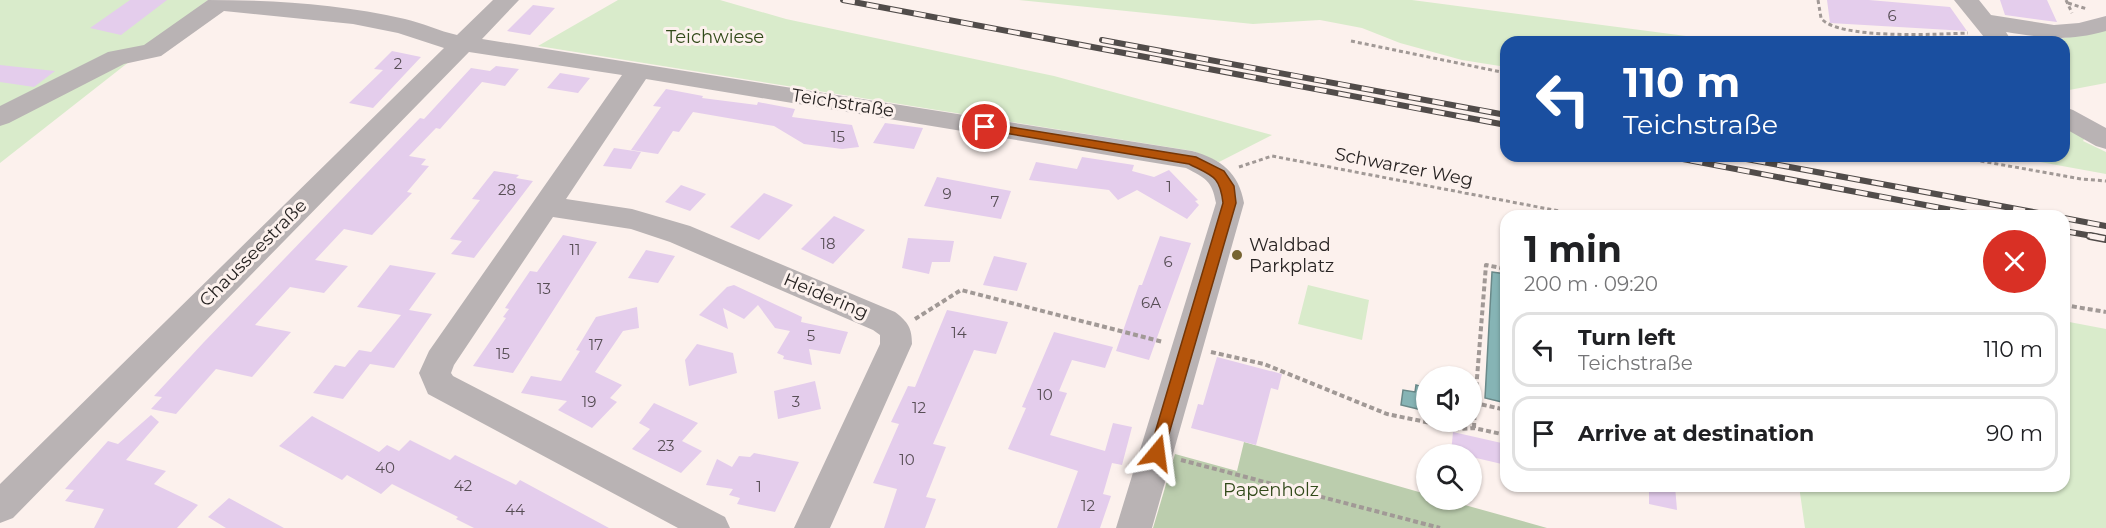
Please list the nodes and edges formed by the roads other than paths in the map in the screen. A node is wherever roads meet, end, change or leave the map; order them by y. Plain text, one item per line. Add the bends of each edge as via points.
1 (507, 0) edge
2 (1966, 0) edge
3 (2092, 12) edge
4 (1993, 33) edge
5 (462, 44) junction
6 (639, 70) junction
7 (0, 117) edge
8 (2070, 119) edge
9 (2106, 140) edge
10 (548, 206) junction
11 (0, 506) edge
12 (712, 528) edge
13 (812, 528) edge
14 (1134, 528) edge

1 - 5 street, Chausseestraße
2 - 4 street
3 - 4 street via 2079,30
5 - 6 street, Teichstraße
5 - 7 street, Teichstraße via 403,26 353,17 219,3 152,51 117,58
5 - 11 street, Chausseestraße
6 - 10 street
6 - 14 street, Teichstraße via 1192,160 1220,174 1230,203
8 - 9 street
10 - 12 street via 440,360 435,373 440,384
10 - 13 street, Heidering via 632,219 680,234 884,321 896,330 896,344

